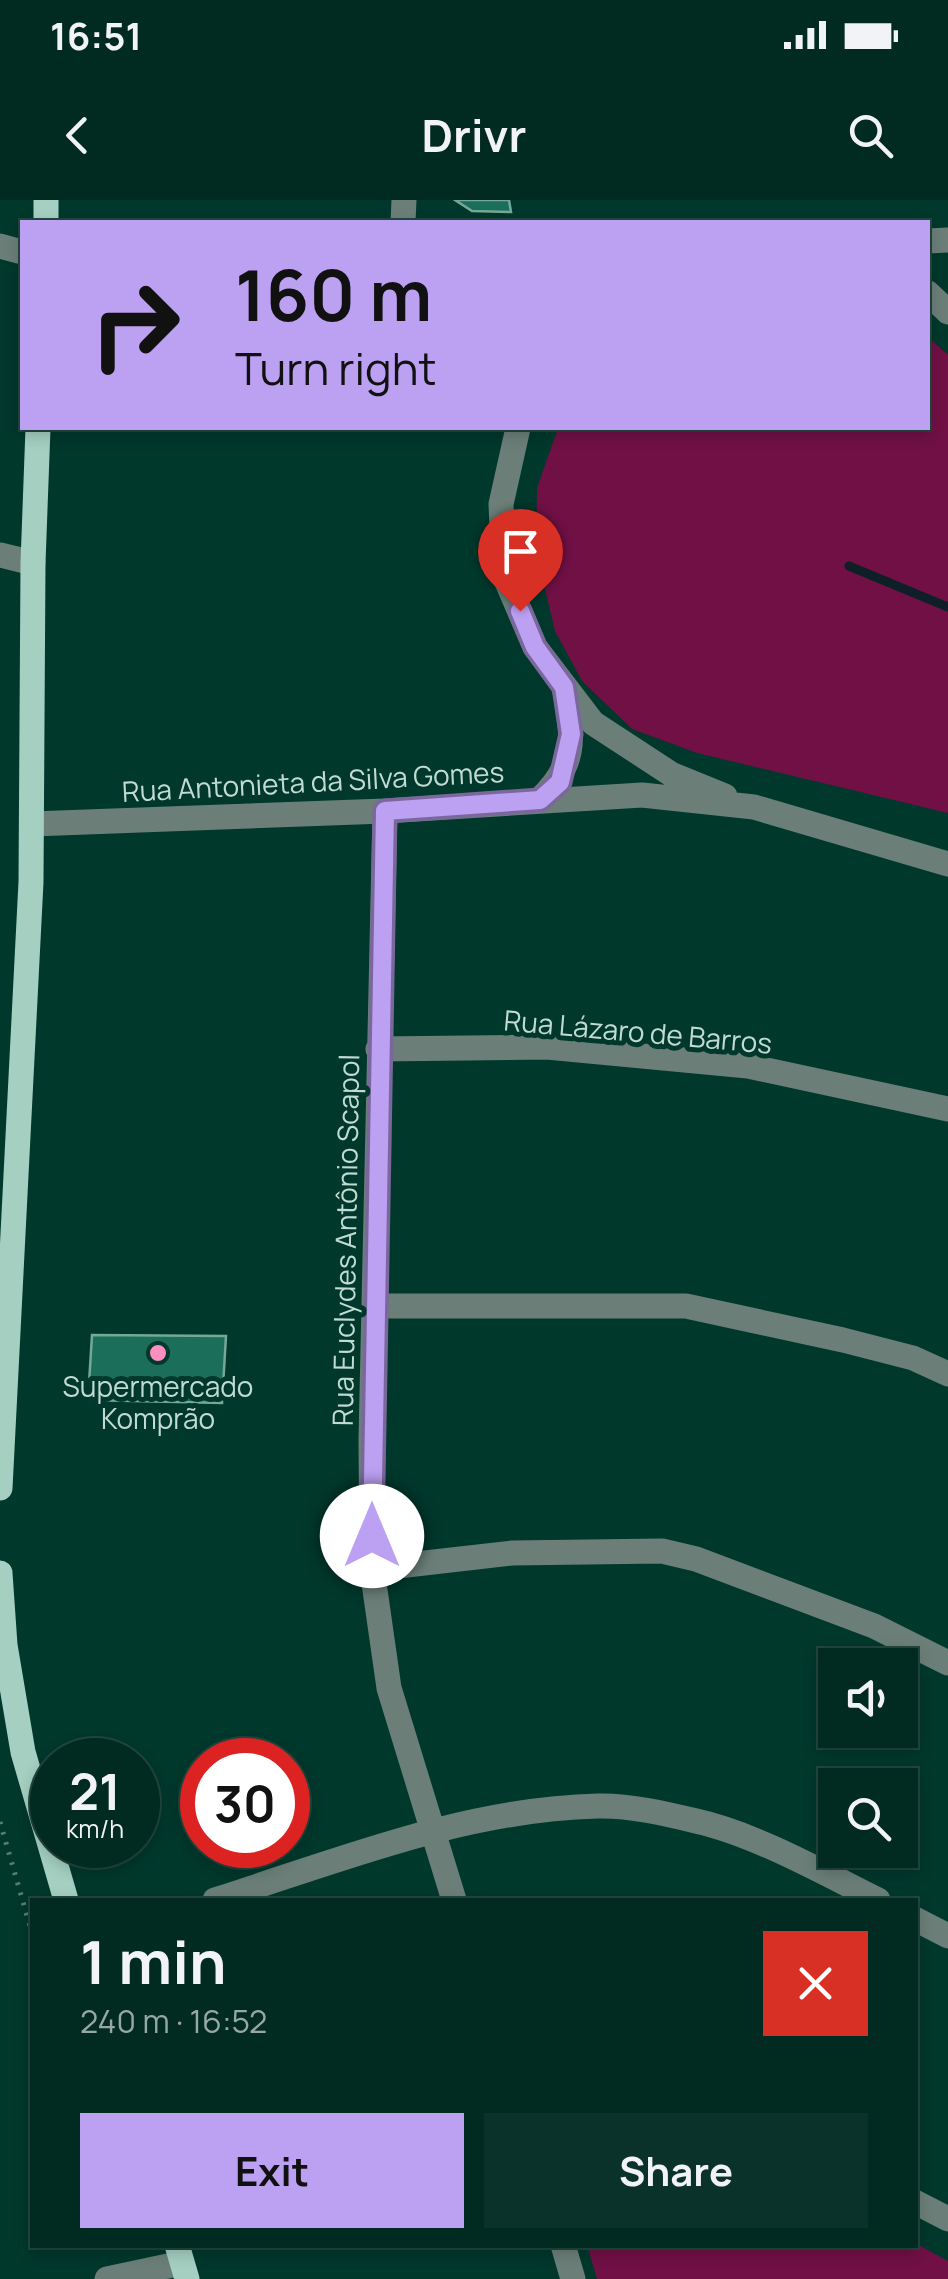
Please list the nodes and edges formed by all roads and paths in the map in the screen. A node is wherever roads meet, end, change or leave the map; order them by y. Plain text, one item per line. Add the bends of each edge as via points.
1 (38, 430) edge
2 (518, 430) edge
3 (0, 555) edge
4 (33, 563) junction
5 (564, 687) junction
6 (540, 800) junction
7 (754, 807) junction
8 (385, 811) junction
9 (32, 824) junction
10 (948, 864) edge
11 (378, 1049) junction
12 (948, 1109) edge
13 (375, 1306) junction
14 (3, 1342) edge
15 (948, 1374) edge
16 (0, 1488) edge
17 (372, 1568) junction
18 (0, 1574) edge
19 (948, 1662) edge
20 (0, 1822) edge
21 (432, 1830) junction
22 (65, 1898) edge
23 (221, 1898) edge
24 (453, 1898) edge
25 (874, 1898) edge
26 (918, 1921) edge
27 (30, 1926) edge
28 (948, 1936) edge
29 (918, 2204) edge
30 (948, 2219) edge
31 (563, 2248) edge
32 (182, 2262) edge
33 (107, 2279) edge
34 (573, 2279) edge

1 - 4 main road
2 - 5 street via 500,504 504,574 535,647
3 - 4 street
4 - 9 main road
5 - 6 street via 568,756 560,782
5 - 7 street via 593,723 671,774
6 - 7 street, Rua Antonieta da Silva Gomes via 642,795
6 - 8 street, Rua Antonieta da Silva Gomes
7 - 10 street, Rua Antonieta da Silva Gomes
8 - 9 street, Rua Antonieta da Silva Gomes
8 - 11 street, Rua Euclydes Antônio Scapol
9 - 14 main road
11 - 12 street, Rua Lázaro de Barros via 547,1048 748,1066
11 - 13 street, Rua Euclydes Antônio Scapol
13 - 15 street via 686,1306 843,1340
13 - 17 street, Rua Euclydes Antônio Scapol
14 - 16 main road
17 - 19 street via 512,1554 662,1551 874,1626
17 - 21 street, Rua Euclydes Antônio Scapol via 389,1688
18 - 22 main road via 24,1752
20 - 27 path
21 - 23 street
21 - 24 street, Rua Euclydes Antônio Scapol
21 - 25 street via 512,1813 602,1806 699,1821
26 - 28 street
29 - 30 street
31 - 34 street
32 - 33 street

